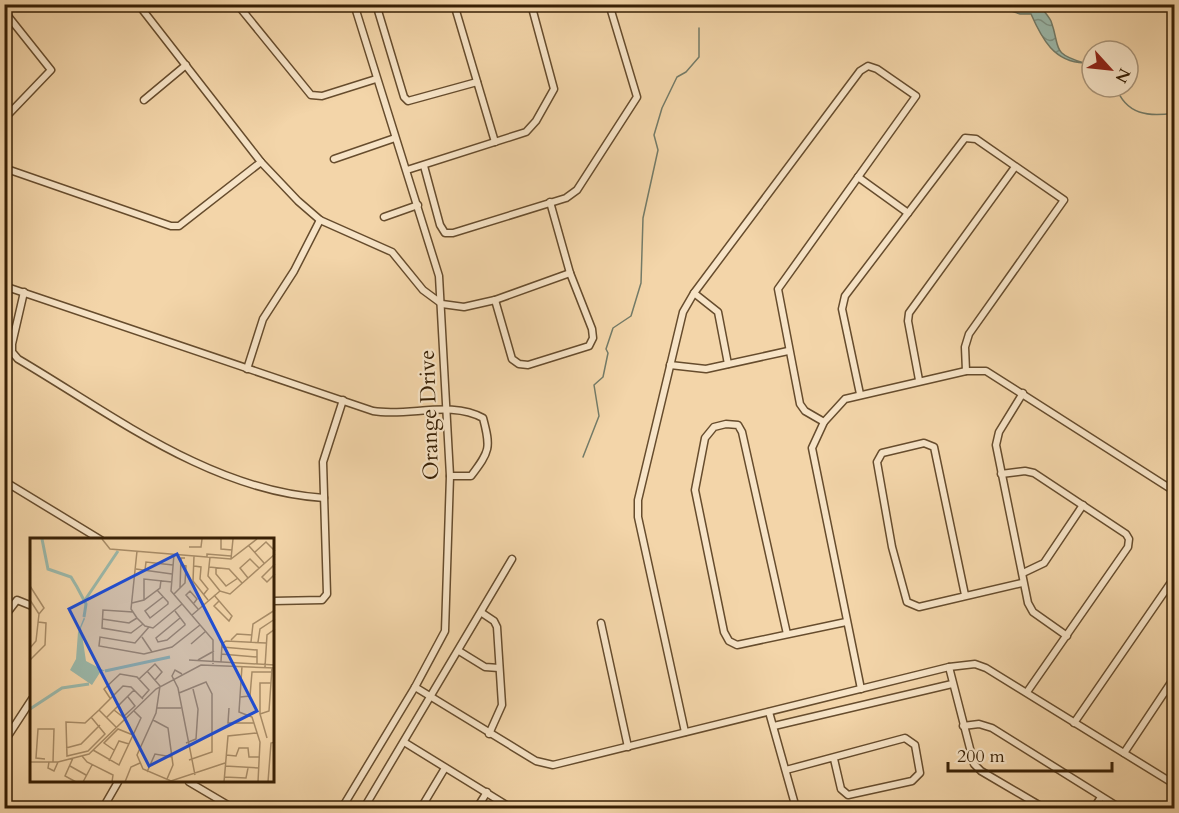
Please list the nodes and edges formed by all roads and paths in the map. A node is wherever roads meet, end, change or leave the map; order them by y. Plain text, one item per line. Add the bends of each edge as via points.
1 (138, 4) edge
2 (237, 4) edge
3 (354, 4) edge
4 (376, 4) edge
5 (454, 4) edge
6 (531, 4) edge
7 (609, 4) edge
8 (4, 11) edge
9 (186, 65) junction
10 (376, 79) junction
11 (477, 82) junction
12 (144, 100) dead end
13 (4, 119) edge
14 (395, 138) junction
15 (495, 142) junction
16 (334, 159) dead end
17 (261, 162) junction
18 (424, 166) junction
19 (1015, 167) junction
20 (4, 168) edge
21 (407, 170) junction
22 (858, 177) junction
23 (550, 202) junction
24 (418, 205) junction
25 (908, 213) junction
26 (384, 217) dead end
27 (320, 220) junction
28 (570, 273) junction
29 (4, 286) edge
30 (24, 292) junction
31 (694, 293) junction
32 (495, 300) junction
33 (442, 304) junction
34 (788, 351) junction
35 (728, 364) junction
36 (670, 365) junction
37 (247, 369) junction
38 (966, 370) junction
39 (919, 380) junction
40 (1023, 393) junction
41 (861, 394) junction
42 (343, 400) junction
43 (446, 410) junction
44 (824, 422) junction
45 (1001, 474) junction
46 (450, 476) junction
47 (4, 481) edge
48 (1174, 491) edge
49 (324, 498) junction
50 (1083, 505) junction
51 (98, 538) edge
52 (512, 559) dead end
53 (1023, 573) junction
54 (1174, 578) edge
55 (1022, 583) junction
56 (965, 595) junction
57 (274, 601) edge
58 (30, 605) edge
59 (482, 613) junction
60 (4, 617) edge
61 (846, 622) junction
62 (601, 623) dead end
63 (787, 634) junction
64 (1067, 636) junction
65 (459, 651) junction
66 (949, 667) junction
67 (499, 668) junction
68 (1174, 678) edge
69 (952, 684) junction
70 (415, 687) junction
71 (861, 689) junction
72 (1027, 692) junction
73 (431, 697) junction
74 (30, 702) edge
75 (770, 712) junction
76 (1074, 723) junction
77 (774, 726) junction
78 (963, 726) junction
79 (685, 732) junction
80 (489, 734) junction
81 (4, 742) edge
82 (404, 742) junction
83 (628, 747) junction
84 (1124, 753) junction
85 (834, 759) junction
86 (445, 768) junction
87 (786, 770) junction
88 (117, 783) edge
89 (191, 783) edge
90 (1174, 784) edge
91 (487, 792) junction
92 (1101, 796) junction
93 (103, 808) edge
94 (233, 808) edge
95 (342, 808) edge
96 (364, 808) edge
97 (421, 808) edge
98 (477, 808) edge
99 (511, 808) edge
100 (796, 808) edge
101 (1044, 808) edge
102 (1094, 808) edge
103 (1120, 808) edge

1 - 9 street
2 - 10 street via 311,95 322,96
3 - 10 street, Orange Drive
4 - 11 street via 404,97 408,100
5 - 11 street
6 - 15 street via 554,89 526,132
7 - 23 street via 637,91 636,103 577,190
8 - 13 street via 51,70
9 - 12 street
9 - 17 street
10 - 14 street, Orange Drive
11 - 15 street
14 - 16 street
14 - 21 street, Orange Drive
15 - 18 street
17 - 20 street via 179,226
17 - 27 street
18 - 21 street
18 - 23 street via 445,232 453,233
19 - 25 street via 976,139 965,138
19 - 38 street via 1064,200 969,334
19 - 39 street via 909,313
21 - 24 street, Orange Drive
22 - 25 street
22 - 31 street via 916,96 868,66 860,71
22 - 34 street via 778,285
23 - 28 street
24 - 26 street
24 - 33 street, Orange Drive via 436,263
25 - 41 street via 845,296 842,309
27 - 33 street via 387,248 423,290
27 - 37 street via 263,319
28 - 32 street
28 - 32 street via 592,329 589,346 528,365 519,364 512,359
29 - 30 street
30 - 37 street
30 - 49 street via 12,344 18,359 190,460 283,494
31 - 35 street via 718,312
31 - 36 street via 683,312
32 - 33 street via 464,307
33 - 43 street, Orange Drive
34 - 35 street
34 - 44 street via 802,408
35 - 36 street via 702,369
36 - 79 street via 639,489 638,509
37 - 42 street
38 - 39 street
38 - 40 street via 991,373
39 - 41 street
40 - 45 street via 997,436
40 - 48 street
41 - 44 street via 842,401
42 - 43 street via 387,413
42 - 49 street via 323,456
43 - 46 street, Orange Drive
43 - 46 street via 468,410 483,418 490,445 471,476
44 - 61 street via 812,452
45 - 50 street via 1034,473
45 - 53 street
46 - 70 street, Orange Drive via 445,631
47 - 51 street
49 - 57 street via 327,594 312,602
50 - 53 street via 1044,563
50 - 64 street via 1126,534 1129,543
52 - 59 street
53 - 55 street
54 - 76 street
55 - 56 street
55 - 64 street via 1030,608
56 - 56 street via 919,607 907,602 892,547 877,462 882,453 924,443 934,447
58 - 60 street via 17,600
59 - 65 street
59 - 67 street via 497,627
61 - 63 street
61 - 71 street
62 - 83 street
63 - 63 street via 737,645 724,632 694,490 705,438 714,428 726,424 738,425 742,432
64 - 72 street
65 - 67 street via 485,667
65 - 73 street
66 - 69 street
66 - 71 street
66 - 72 street via 981,665
67 - 80 street via 502,705
68 - 84 street
69 - 77 street
69 - 78 street
70 - 73 street
70 - 95 street, Orange Drive
71 - 75 street
72 - 76 street
73 - 80 street
73 - 82 street
74 - 81 street
75 - 77 street
75 - 79 street
76 - 84 street
77 - 87 street
78 - 92 street via 979,724 992,728
78 - 101 street via 970,757 978,768
79 - 83 street
80 - 83 street via 547,765
82 - 86 street
82 - 96 street
84 - 90 street
85 - 85 street via 904,738 915,745 920,773 912,781 848,795 842,789
85 - 87 street
86 - 91 street
86 - 97 street
87 - 100 street
88 - 93 street
89 - 94 street
91 - 98 street
91 - 99 street
92 - 102 street
92 - 103 street

